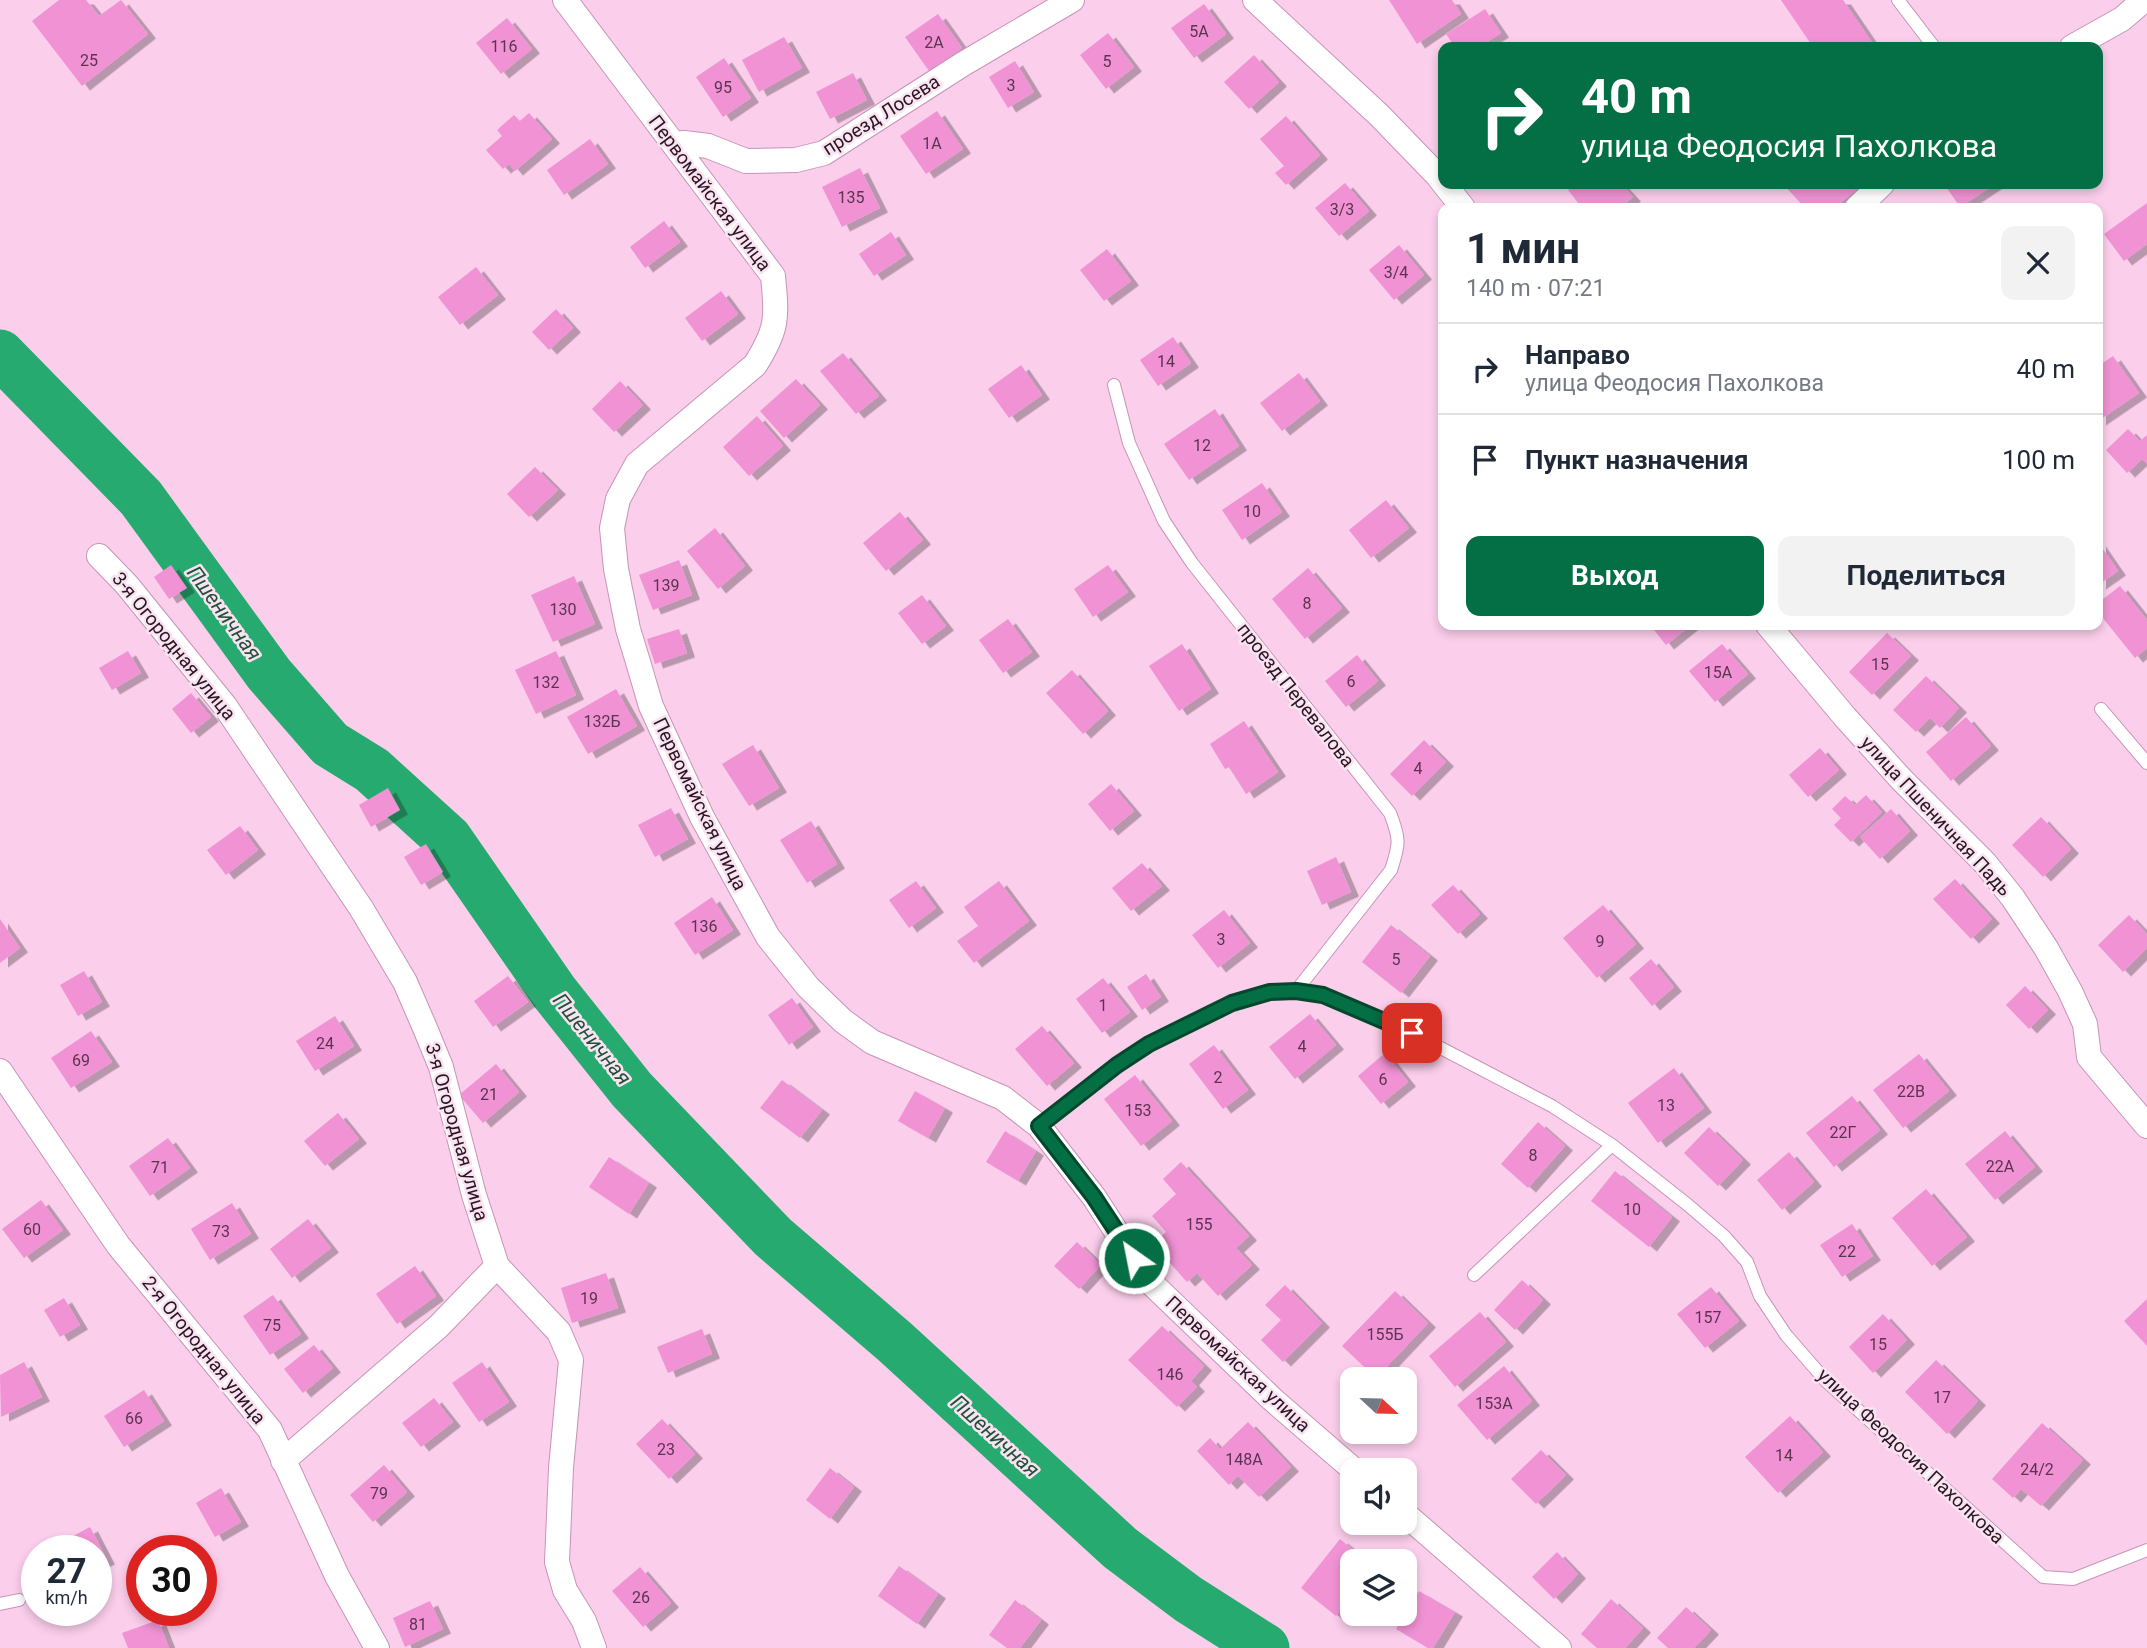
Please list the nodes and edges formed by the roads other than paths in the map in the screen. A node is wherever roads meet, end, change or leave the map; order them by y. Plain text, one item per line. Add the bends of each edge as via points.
1 (565, 0) edge
2 (1072, 0) edge
3 (1255, 0) edge
4 (1898, 0) edge
5 (2144, 0) edge
6 (1930, 42) edge
7 (2081, 42) edge
8 (674, 144) junction
9 (1438, 176) edge
10 (1448, 189) edge
11 (1877, 189) edge
12 (1459, 203) edge
13 (1862, 203) edge
14 (1114, 385) dead end
15 (99, 556) dead end
16 (1772, 630) edge
17 (2101, 709) dead end
18 (2147, 763) edge
19 (1296, 991) junction
20 (0, 1072) edge
21 (1039, 1126) junction
22 (2147, 1126) edge
23 (1612, 1145) junction
24 (498, 1266) junction
25 (1474, 1275) dead end
26 (1340, 1458) edge
27 (283, 1461) junction
28 (1417, 1524) edge
29 (2147, 1550) edge
30 (19, 1600) dead end
31 (0, 1604) edge
32 (377, 1648) edge
33 (594, 1648) edge
34 (1559, 1648) edge

1 - 8 street, Первомайская улица
2 - 8 street, проезд Лосева via 824,153 796,160 746,161 708,146
3 - 9 street
4 - 6 lane
5 - 7 street via 2122,19
8 - 21 street, Первомайская улица via 773,276 775,326 755,365 637,464 618,499 612,528 616,569 651,706 702,817 768,937 808,987 872,1042 1003,1098
10 - 12 street
11 - 13 street
14 - 19 lane, проезд Перевалова via 1129,443 1164,521 1192,564 1390,813 1397,832 1399,846 1391,870
15 - 24 street, 3-я Огородная улица via 226,706 405,982 441,1067 474,1195
16 - 22 street, улица Пшеничная Падь via 1845,717 2013,898 2070,991 2085,1024 2089,1057
17 - 18 lane
19 - 21 lane, улица Феодосия Пахолкова via 1270,992 1232,1003 1149,1044
19 - 23 lane, улица Феодосия Пахолкова via 1323,995 1412,1033 1552,1106
20 - 27 street, 2-я Огородная улица via 118,1245 270,1430
21 - 26 street, Первомайская улица via 1094,1197 1147,1279
23 - 25 lane
23 - 29 lane, улица Феодосия Пахолкова via 1724,1236 1747,1262 1759,1296 1786,1335 1826,1381 2043,1577 2073,1579
24 - 27 street via 439,1326
24 - 33 street, 3-я Огородная улица via 559,1332 572,1360 556,1562
27 - 32 street, 2-я Огородная улица
28 - 34 street
30 - 31 lane

